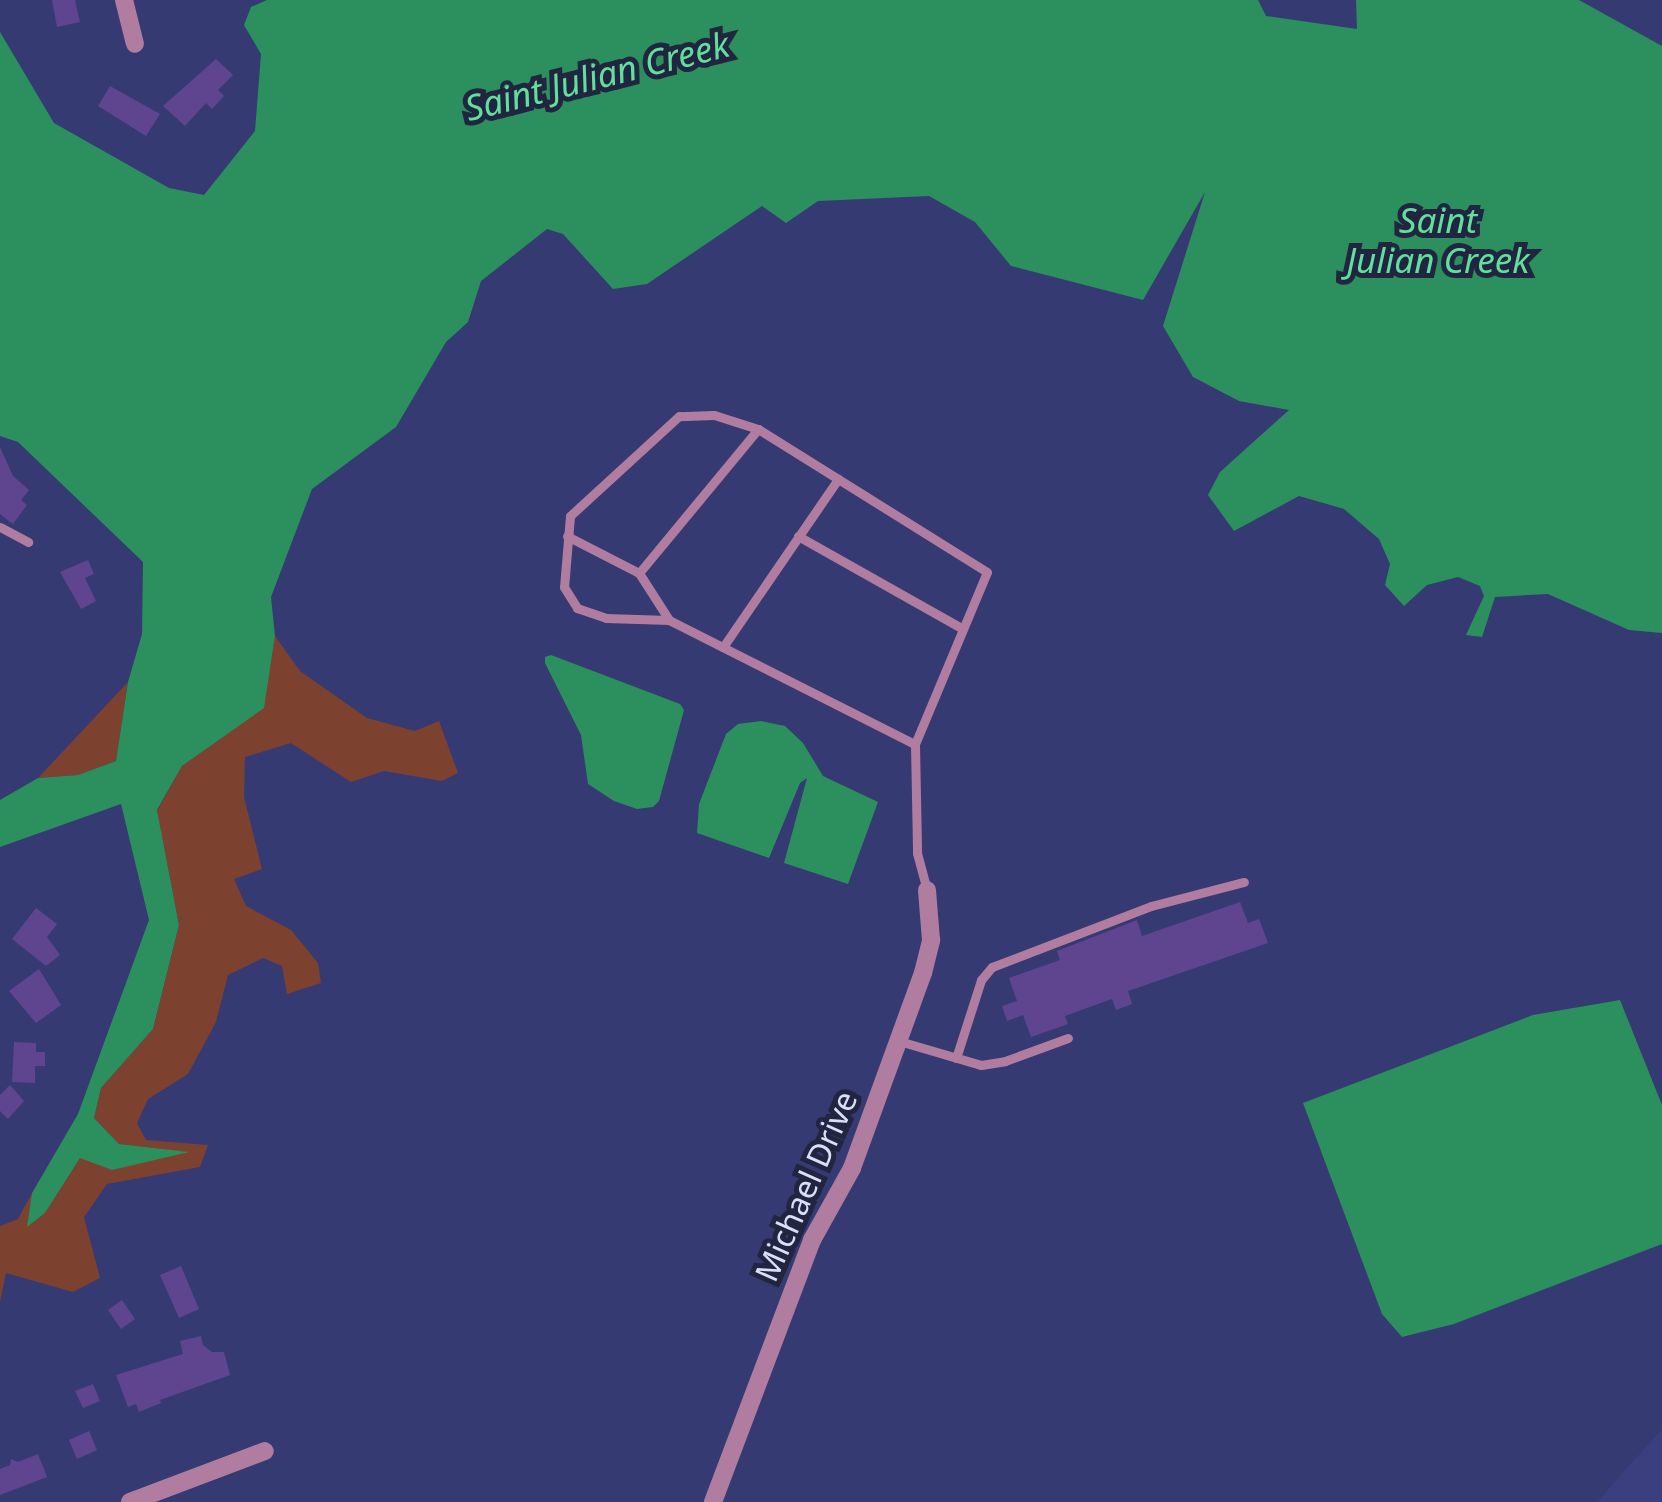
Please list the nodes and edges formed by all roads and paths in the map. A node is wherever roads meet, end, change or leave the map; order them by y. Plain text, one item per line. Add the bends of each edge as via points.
1 (124, 0) edge
2 (135, 44) dead end
3 (758, 429) junction
4 (838, 479) junction
5 (0, 527) edge
6 (567, 536) junction
7 (798, 536) junction
8 (28, 542) dead end
9 (639, 573) junction
10 (670, 620) junction
11 (964, 629) junction
12 (723, 647) junction
13 (916, 744) junction
14 (1244, 882) dead end
15 (927, 890) joint
16 (1068, 1038) dead end
17 (899, 1040) junction
18 (956, 1058) junction
19 (265, 1451) dead end
20 (130, 1502) edge
21 (713, 1502) edge

1 - 2 street
3 - 4 lane
3 - 6 lane via 714,415 679,416 570,516
3 - 9 lane
4 - 7 lane
4 - 11 lane via 987,572
5 - 8 lane
6 - 9 lane
6 - 10 lane via 564,588 577,608 606,618
7 - 11 lane
7 - 12 lane
9 - 10 lane
10 - 12 lane
11 - 13 lane
12 - 13 lane
13 - 15 lane via 917,853
14 - 18 lane via 1151,906 992,967 981,980
15 - 17 street, Michael Drive via 931,940
16 - 18 lane via 1005,1061 982,1065
17 - 18 lane
17 - 21 street, Michael Drive via 852,1168 812,1240
19 - 20 street

